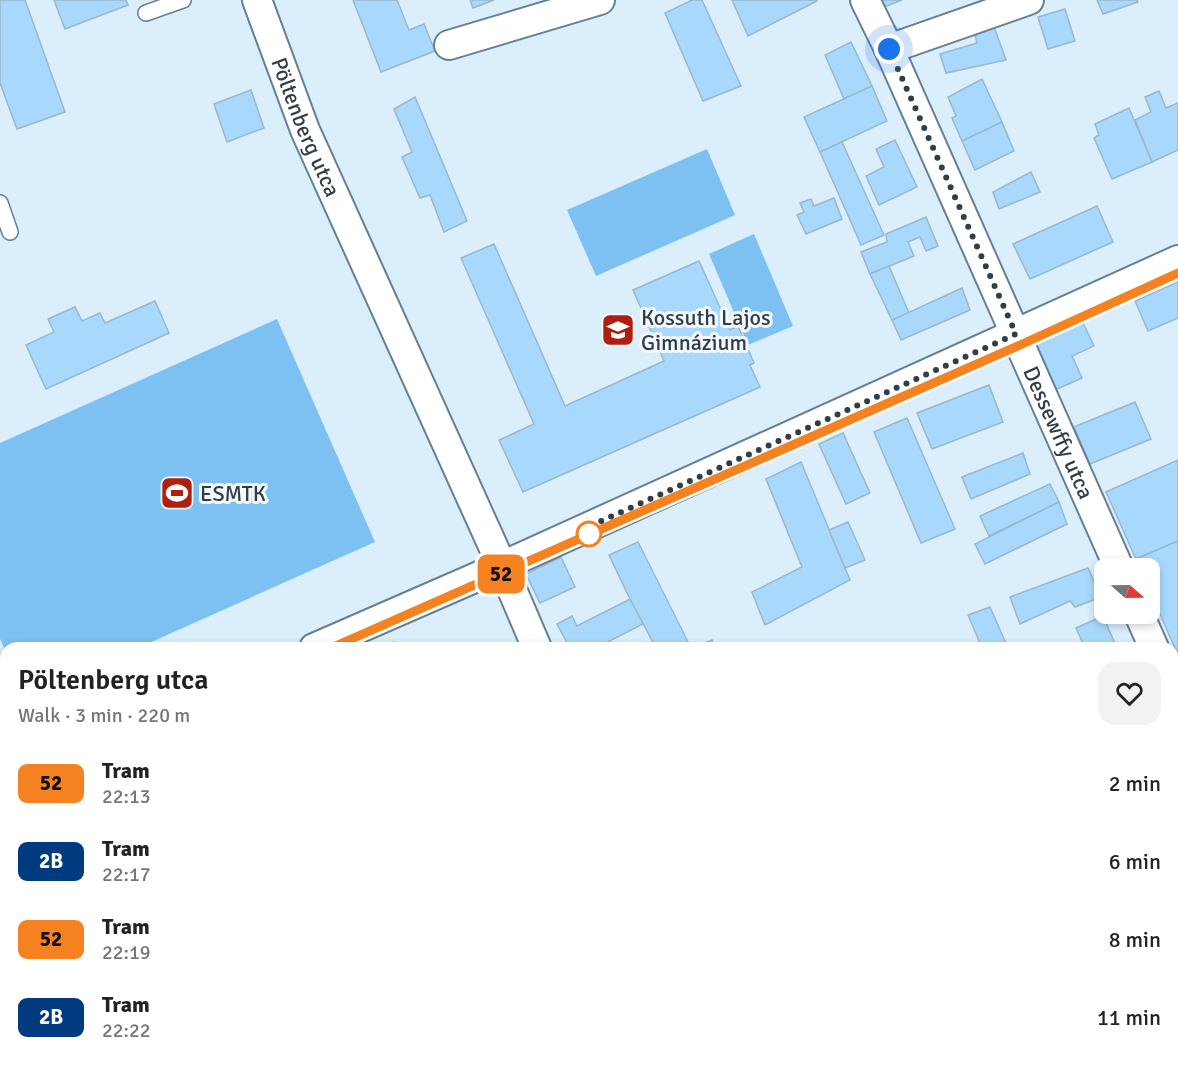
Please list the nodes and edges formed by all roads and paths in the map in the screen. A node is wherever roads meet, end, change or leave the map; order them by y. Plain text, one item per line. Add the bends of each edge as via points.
1 (183, 0) edge
2 (257, 0) edge
3 (600, 0) edge
4 (865, 0) edge
5 (1029, 0) edge
6 (146, 12) dead end
7 (449, 45) dead end
8 (889, 49) junction
9 (0, 203) edge
10 (10, 232) dead end
11 (1178, 260) edge
12 (1016, 334) junction
13 (1115, 558) edge
14 (502, 566) junction
15 (1143, 624) edge
16 (328, 642) edge
17 (534, 642) edge
18 (1151, 642) edge

1 - 6 lane
2 - 14 street, Pöltenberg utca via 305,130
3 - 7 street
4 - 8 street, Dessewffy utca
5 - 8 street
8 - 12 street, Dessewffy utca
9 - 10 lane
11 - 12 street
12 - 13 street, Dessewffy utca
12 - 14 street
14 - 16 street
14 - 17 street, Pöltenberg utca
15 - 18 street

